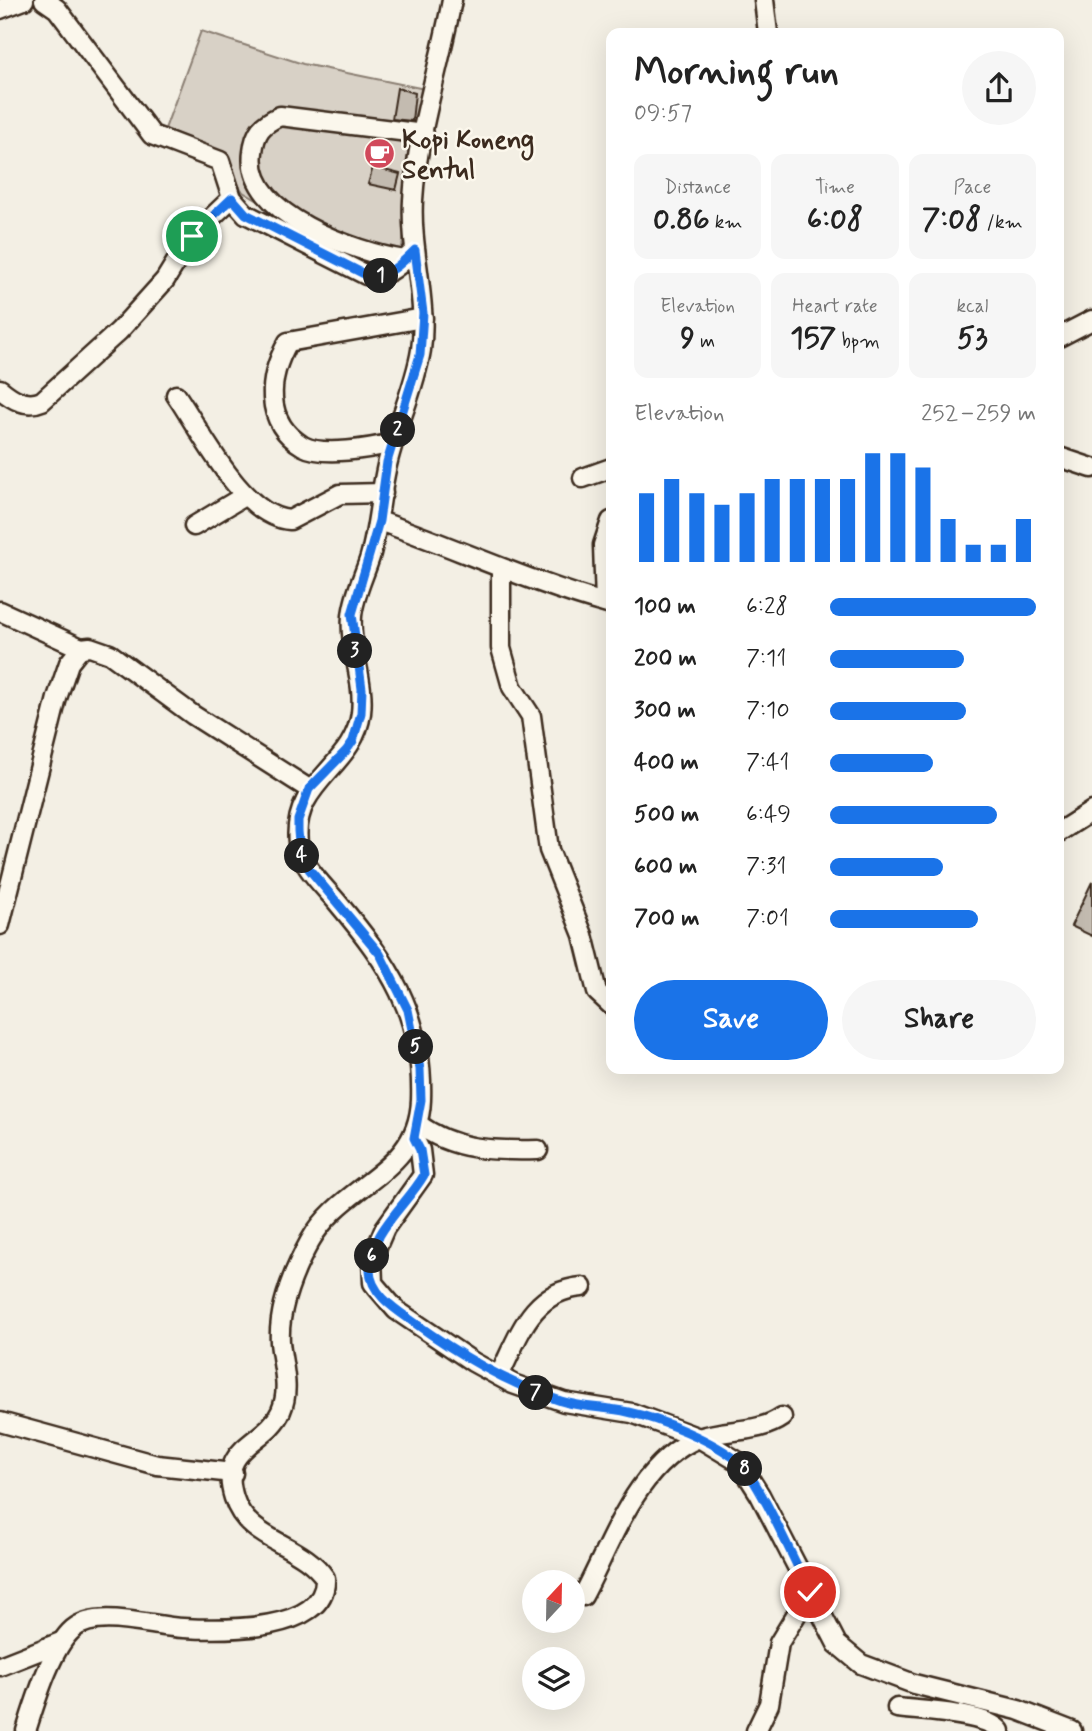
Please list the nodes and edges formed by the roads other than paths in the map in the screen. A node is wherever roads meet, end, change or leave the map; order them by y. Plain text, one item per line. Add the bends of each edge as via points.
1 (24, 0) edge
2 (44, 0) edge
3 (452, 0) edge
4 (764, 0) edge
5 (0, 9) edge
6 (767, 28) edge
7 (424, 134) junction
8 (232, 198) junction
9 (410, 255) junction
10 (423, 318) junction
11 (1092, 320) edge
12 (1064, 334) edge
13 (0, 389) edge
14 (176, 395) dead end
15 (393, 443) junction
16 (1064, 459) edge
17 (1092, 468) edge
18 (606, 470) edge
19 (583, 478) dead end
20 (383, 493) junction
21 (244, 496) junction
22 (379, 521) junction
23 (194, 526) dead end
24 (606, 536) edge
25 (501, 570) junction
26 (606, 580) edge
27 (606, 603) edge
28 (0, 611) edge
29 (81, 648) junction
30 (309, 789) junction
31 (1092, 811) edge
32 (1064, 829) edge
33 (0, 925) edge
34 (606, 1001) edge
35 (416, 1131) junction
36 (538, 1150) dead end
37 (582, 1287) dead end
38 (499, 1377) junction
39 (782, 1417) dead end
40 (0, 1422) edge
41 (699, 1438) junction
42 (233, 1474) junction
43 (585, 1592) edge
44 (810, 1592) junction
45 (61, 1642) junction
46 (0, 1666) edge
47 (898, 1708) dead end
48 (26, 1731) edge
49 (756, 1731) edge
50 (1000, 1731) edge
51 (1072, 1731) edge

1 - 5 street
2 - 8 street via 57,9 152,135 220,161
3 - 7 street
4 - 6 street
7 - 9 street via 412,201
7 - 9 street via 280,116 265,122 255,137 251,162 261,191 280,209 357,250
8 - 9 street via 246,214 366,275 383,276
8 - 13 street via 192,236 165,280 119,331 42,401 21,402
9 - 10 street
10 - 15 street via 420,355
10 - 15 street via 288,342 274,377 271,395 277,421 304,447 352,453
11 - 12 street
14 - 21 street
15 - 20 street
16 - 17 street
18 - 19 street
20 - 21 street via 340,494 289,520 267,513
20 - 22 street
21 - 23 street
22 - 25 street
22 - 30 street via 352,614 362,689 357,729 346,751
24 - 26 street
25 - 27 street
25 - 34 street via 500,648 512,687 531,716 550,850 583,935 597,992
28 - 29 street
29 - 30 street via 110,654 193,715
29 - 33 street via 69,663 57,698
30 - 35 street via 298,820 300,854 380,954 408,1010 420,1069
31 - 32 street
35 - 36 street via 479,1149
35 - 38 street via 424,1175 376,1243 370,1270 373,1283 396,1310
35 - 42 street via 390,1165 327,1217 311,1240 282,1307 280,1339 287,1385 280,1413 237,1456
37 - 38 street via 564,1288 542,1301
38 - 41 street via 565,1402 632,1413
39 - 41 street via 765,1426
40 - 42 street via 157,1465
41 - 43 street via 664,1461 647,1479
41 - 44 street via 745,1468
42 - 45 street via 234,1501 248,1521 318,1567 325,1583 318,1603 295,1619 223,1628 93,1619
44 - 49 street via 779,1643 769,1704
44 - 51 street via 837,1644 861,1664 914,1684 1018,1710
45 - 46 street
45 - 48 street
47 - 50 street via 978,1719

